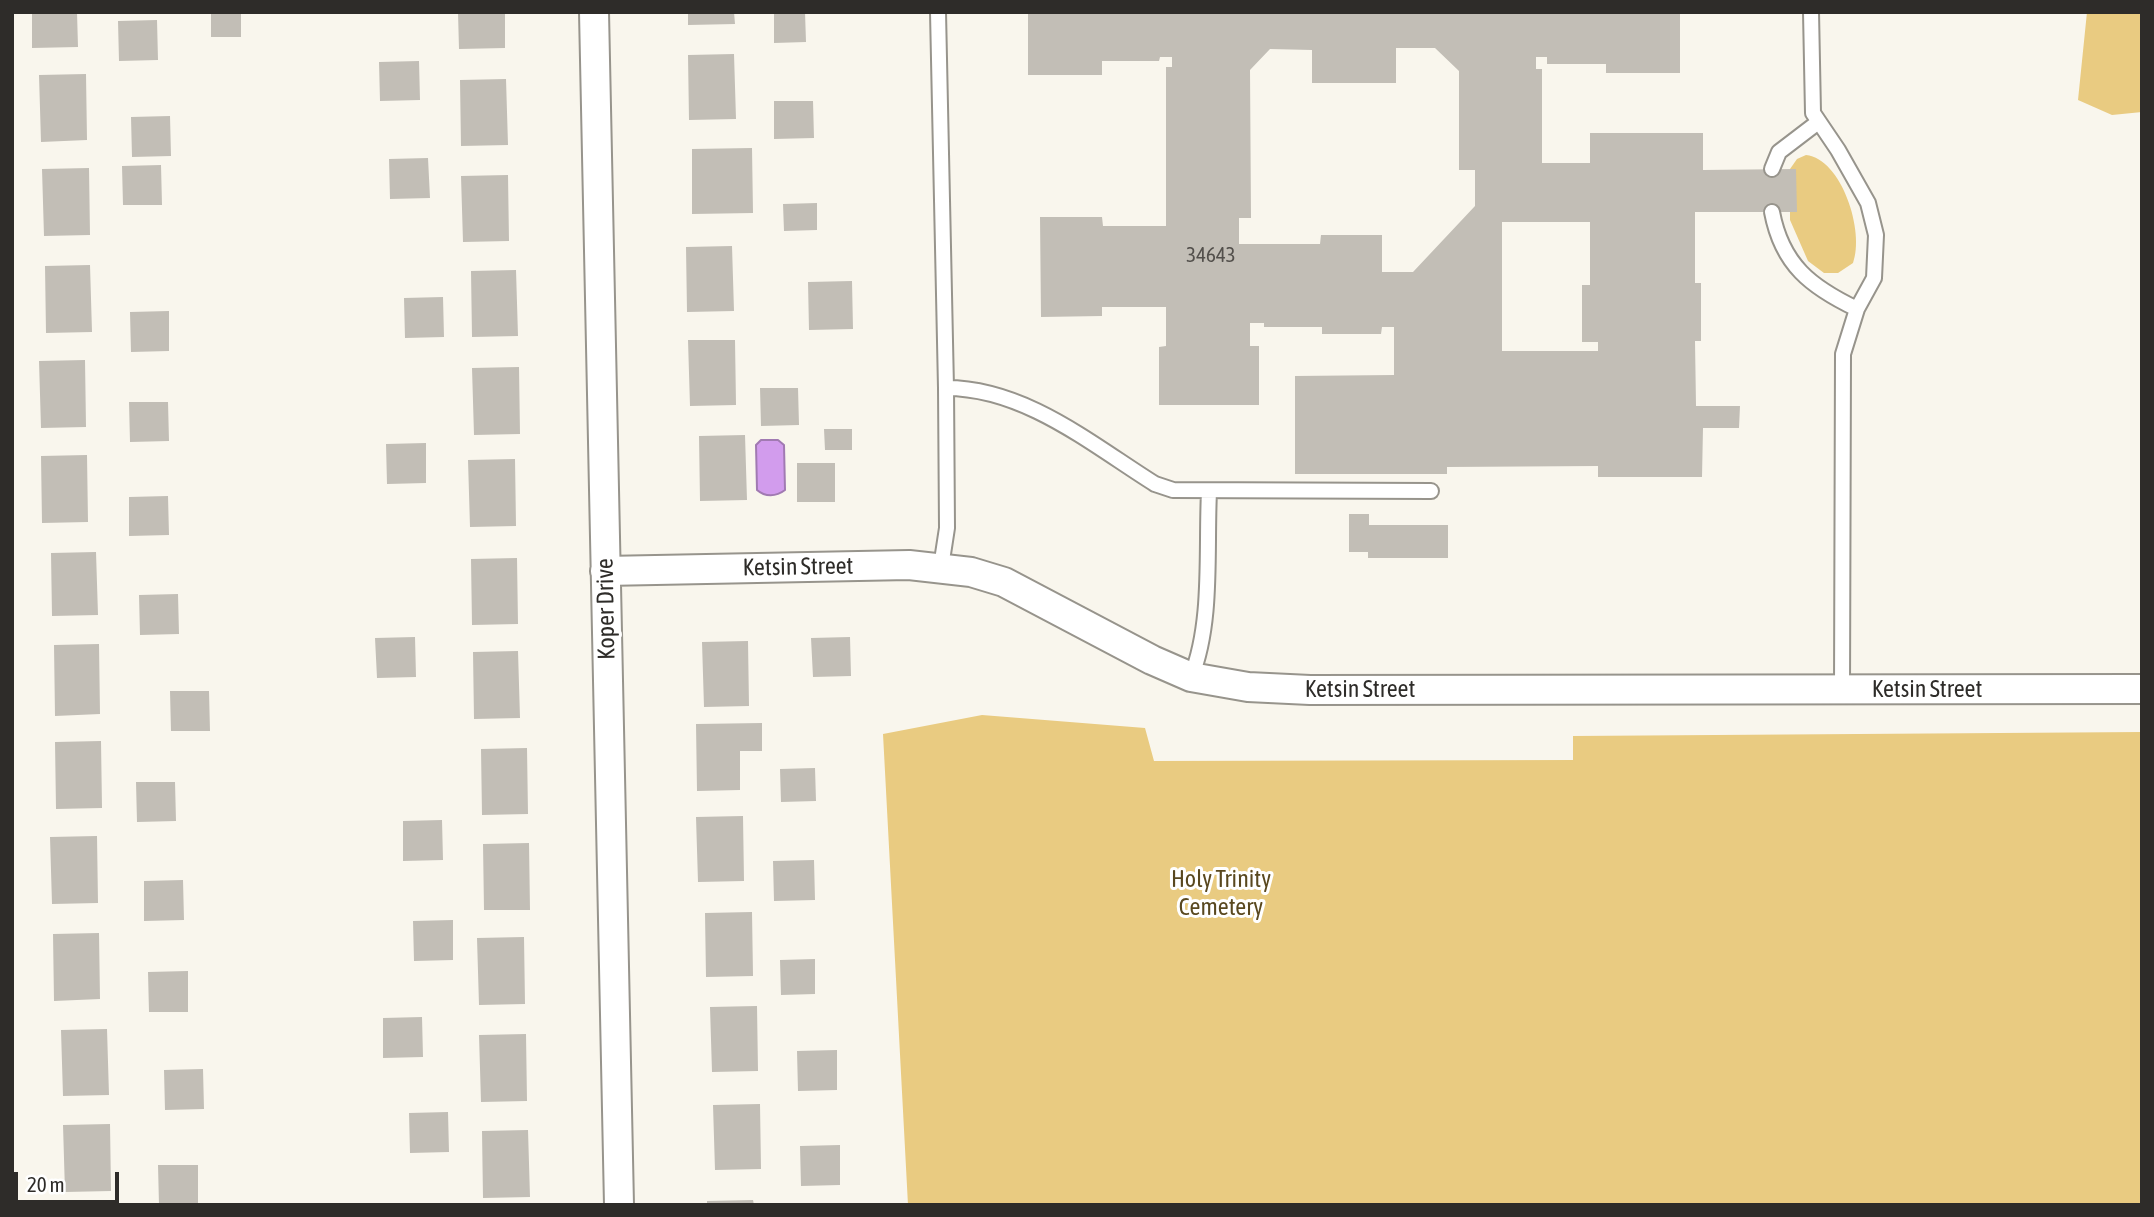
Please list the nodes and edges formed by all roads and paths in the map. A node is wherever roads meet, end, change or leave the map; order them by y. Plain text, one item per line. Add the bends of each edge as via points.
1 (594, 12) edge
2 (938, 12) edge
3 (1811, 12) edge
4 (1817, 123) junction
5 (1772, 169) dead end
6 (1772, 212) dead end
7 (1857, 309) junction
8 (946, 388) junction
9 (1431, 491) dead end
10 (1209, 492) junction
11 (941, 567) junction
12 (605, 571) junction
13 (1191, 677) junction
14 (1842, 688) junction
15 (2142, 689) edge
16 (619, 1205) edge

1 - 12 street, Koper Drive
2 - 8 lane
3 - 4 lane via 1811,104
4 - 5 lane via 1779,152
4 - 7 lane via 1868,203 1876,235 1874,278
6 - 7 lane via 1782,244 1810,284
7 - 14 lane via 1843,354
8 - 10 lane via 984,391 1025,404 1155,484
8 - 11 lane via 947,528
9 - 10 lane
10 - 13 lane via 1203,632
11 - 12 street, Ketsin Street
11 - 13 street, Ketsin Street via 1004,582
12 - 16 street, Koper Drive
13 - 14 street, Ketsin Street via 1248,687 1310,690
14 - 15 street, Ketsin Street

